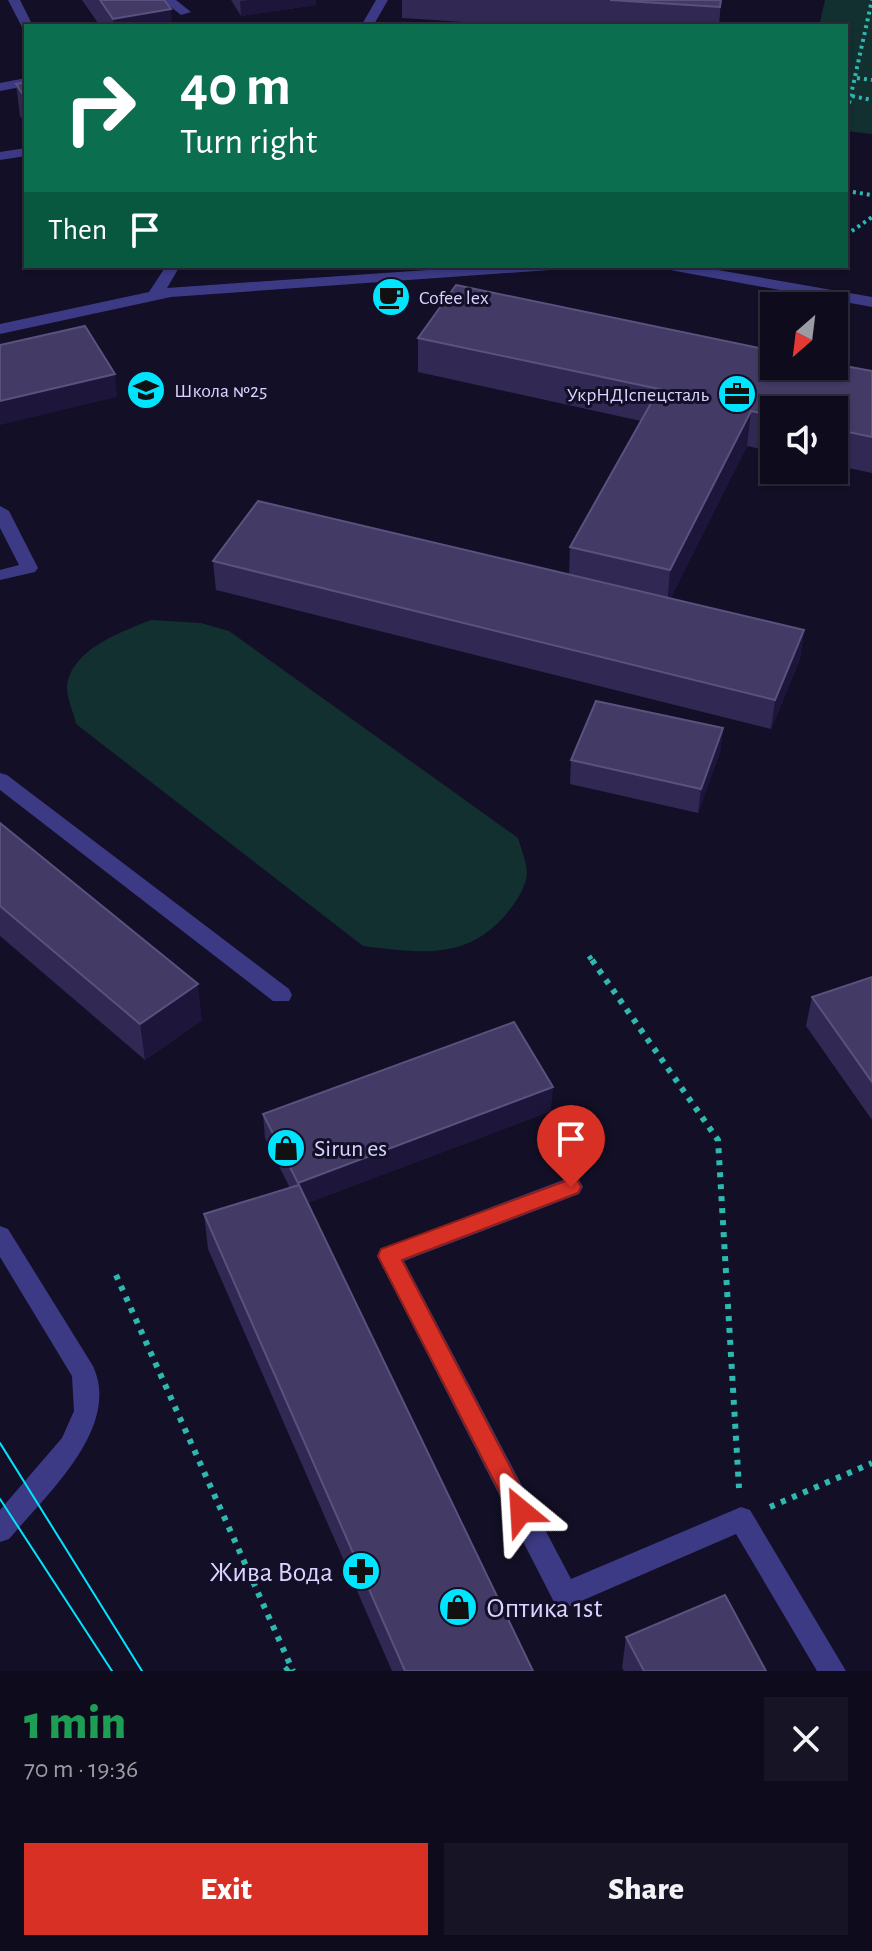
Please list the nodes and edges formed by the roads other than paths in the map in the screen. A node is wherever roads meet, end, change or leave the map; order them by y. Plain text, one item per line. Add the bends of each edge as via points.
1 (14, 0) edge
2 (168, 0) edge
3 (382, 0) edge
4 (185, 12) dead end
5 (26, 24) edge
6 (368, 24) edge
7 (24, 82) edge
8 (0, 87) edge
9 (24, 152) edge
10 (0, 156) edge
11 (172, 268) edge
12 (523, 268) edge
13 (681, 268) edge
14 (155, 295) junction
15 (872, 302) edge
16 (0, 329) edge
17 (0, 511) edge
18 (0, 575) edge
19 (0, 780) edge
20 (281, 995) dead end
21 (571, 1187) dead end
22 (0, 1236) edge
23 (0, 1530) edge
24 (832, 1671) edge

1 - 5 street
2 - 4 street
3 - 6 street
7 - 8 street
9 - 10 street
11 - 14 street
12 - 14 street
13 - 15 street
14 - 16 street
17 - 18 street via 29,568
19 - 20 street
21 - 24 street via 389,1256 565,1595 741,1519
22 - 23 street via 84,1374 87,1411 71,1446

